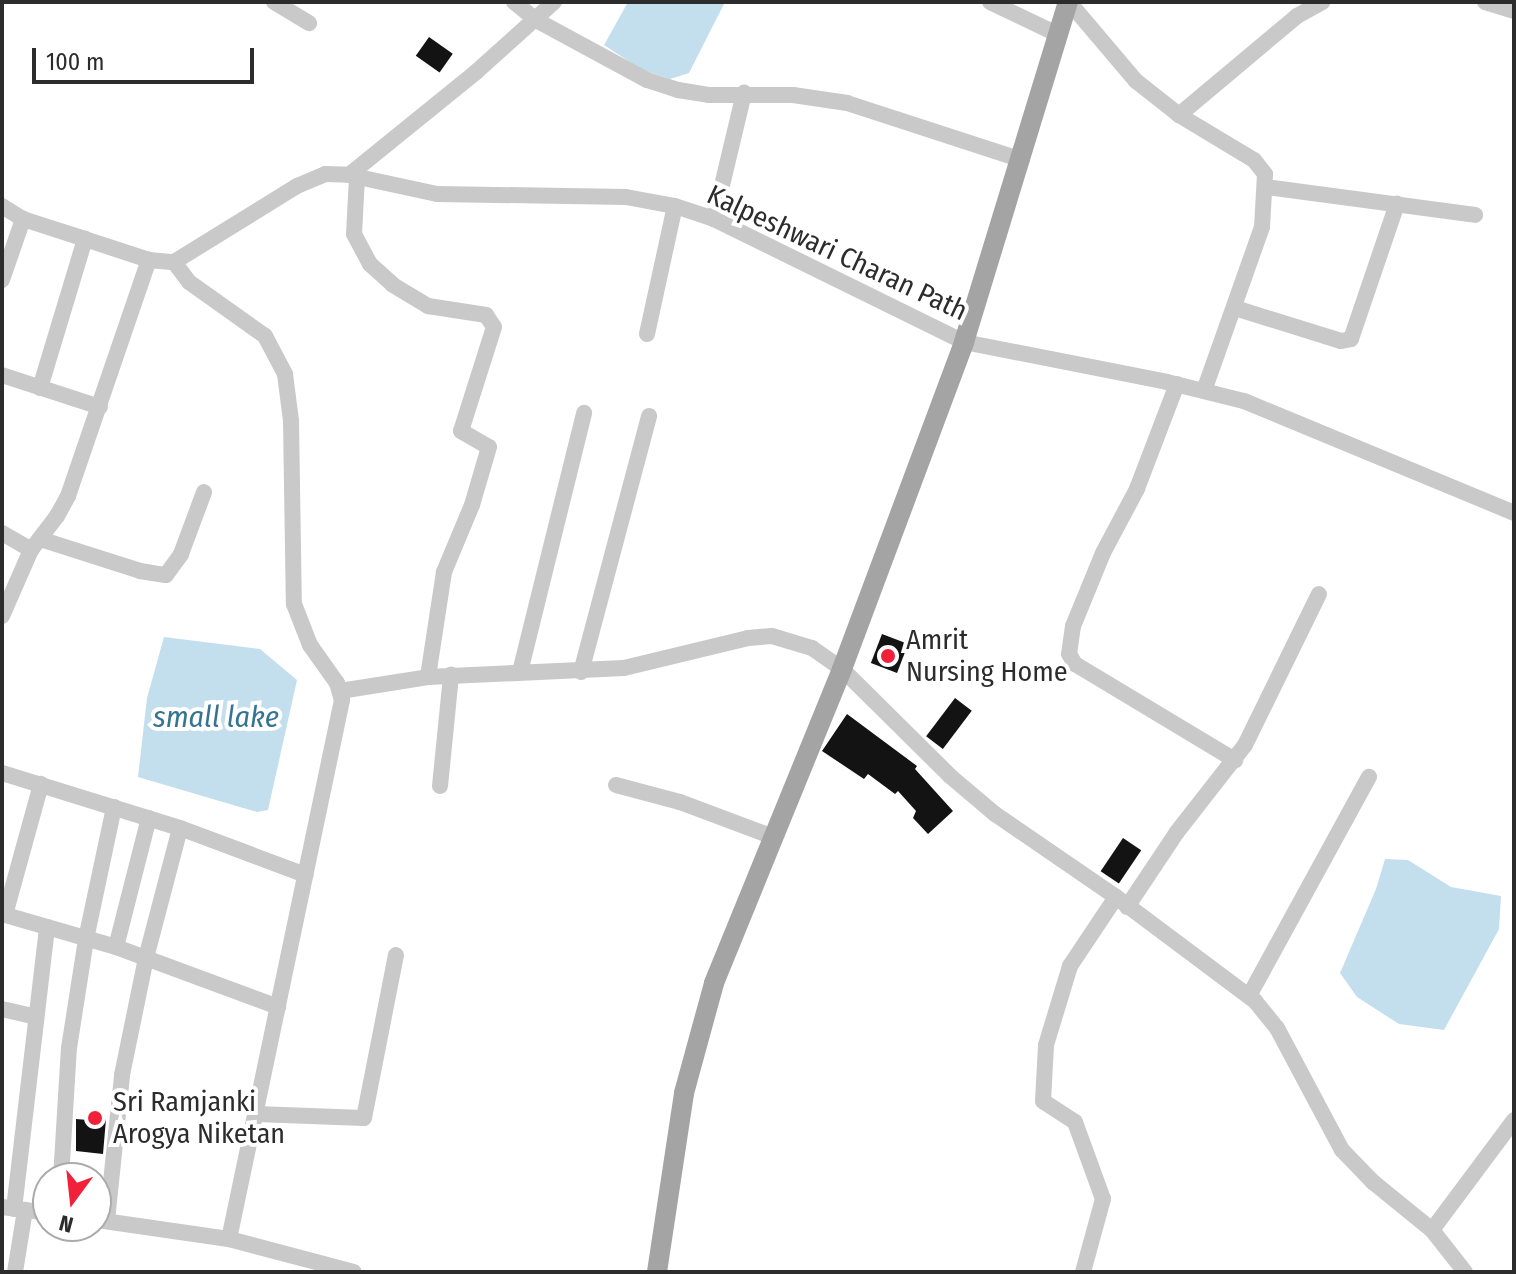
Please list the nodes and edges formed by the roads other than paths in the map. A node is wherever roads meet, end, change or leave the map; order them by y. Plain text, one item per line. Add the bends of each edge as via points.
1 (274, 2) edge
2 (514, 2) edge
3 (554, 2) edge
4 (990, 2) edge
5 (1069, 2) edge
6 (1322, 2) edge
7 (1485, 2) edge
8 (1514, 11) edge
9 (536, 20) junction
10 (309, 23) dead end
11 (1059, 35) junction
12 (744, 93) junction
13 (1179, 115) junction
14 (1022, 160) junction
15 (353, 176) junction
16 (1266, 187) junction
17 (1397, 204) junction
18 (2, 206) edge
19 (675, 206) junction
20 (1475, 215) dead end
21 (23, 219) junction
22 (714, 219) junction
23 (85, 239) junction
24 (149, 260) junction
25 (174, 262) junction
26 (2, 280) edge
27 (1235, 308) junction
28 (647, 334) dead end
29 (964, 342) junction
30 (2, 375) edge
31 (1177, 384) junction
32 (40, 388) junction
33 (1204, 391) junction
34 (100, 407) junction
35 (584, 413) dead end
36 (649, 416) dead end
37 (204, 492) dead end
38 (1514, 513) edge
39 (2, 533) edge
40 (35, 544) junction
41 (1319, 594) dead end
42 (2, 616) edge
43 (842, 669) junction
44 (520, 672) junction
45 (581, 672) junction
46 (451, 675) junction
47 (428, 677) junction
48 (340, 691) junction
49 (1235, 760) junction
50 (2, 773) edge
51 (1369, 777) dead end
52 (41, 784) junction
53 (616, 785) dead end
54 (440, 786) dead end
55 (114, 807) junction
56 (149, 818) junction
57 (180, 828) junction
58 (773, 837) junction
59 (306, 875) junction
60 (1121, 902) junction
61 (3, 914) edge
62 (47, 927) junction
63 (86, 939) junction
64 (116, 947) junction
65 (396, 955) dead end
66 (146, 958) junction
67 (1249, 996) junction
68 (278, 1007) junction
69 (2, 1009) edge
70 (36, 1017) junction
71 (256, 1114) junction
72 (1514, 1120) edge
73 (62, 1162) edge
74 (109, 1162) edge
75 (14, 1209) edge
76 (112, 1223) edge
77 (1432, 1230) junction
78 (229, 1239) junction
79 (318, 1268) edge
80 (15, 1272) edge
81 (354, 1272) edge
82 (657, 1272) edge
83 (1083, 1272) edge
84 (1465, 1272) edge

1 - 10 street
2 - 9 street
3 - 9 street
4 - 11 street
5 - 11 main road
5 - 13 street via 1136,81
6 - 13 street via 1297,16
7 - 8 street
9 - 12 street via 647,80 709,95
9 - 15 street
11 - 14 main road
12 - 14 street via 793,95 870,109
12 - 22 street
13 - 16 street via 1254,160 1265,174
14 - 29 main road
15 - 19 street, Kalpeshwari Charan Path via 437,194 626,197
15 - 25 street, Kalpeshwari Charan Path via 325,174 297,186
15 - 47 street via 354,234 370,264 428,306 486,315 494,327 461,431 487,443 488,450 444,572
16 - 17 street
16 - 27 street via 1262,227
17 - 20 street
17 - 27 street via 1351,339 1341,341
18 - 21 street
19 - 22 street, Kalpeshwari Charan Path
19 - 28 street
21 - 23 street
21 - 26 street
22 - 29 street, Kalpeshwari Charan Path
23 - 24 street
23 - 32 street
24 - 25 street
24 - 34 street
25 - 48 street via 189,282 265,336 285,374 291,421 294,604 310,645
27 - 33 street
29 - 31 street, Kalpeshwari Charan Path
29 - 43 main road
30 - 32 street
31 - 33 street, Kalpeshwari Charan Path
31 - 49 street via 1137,489 1073,626 1069,654 1075,664
32 - 34 street
33 - 38 street, Kalpeshwari Charan Path via 1244,401
34 - 40 street via 68,496
35 - 44 street
36 - 45 street
37 - 40 street via 181,554 166,575
39 - 40 street
40 - 42 street
41 - 49 street
43 - 45 street via 812,648 772,636 624,668
43 - 58 main road
43 - 60 street via 995,814
44 - 45 street
44 - 46 street
46 - 47 street
46 - 54 street
47 - 48 street
48 - 59 street via 341,714
49 - 60 street
50 - 52 street
51 - 67 street
52 - 55 street
52 - 61 street
53 - 58 street
55 - 56 street
55 - 63 street
56 - 57 street
56 - 64 street
57 - 59 street
57 - 66 street
58 - 82 main road via 714,983 684,1093
59 - 68 street
60 - 67 street
60 - 83 street via 1070,966 1046,1045 1043,1101 1075,1122 1103,1199
61 - 62 street
62 - 63 street
62 - 70 street
63 - 64 street
63 - 73 street via 69,1048
64 - 66 street
65 - 71 street via 366,1115 360,1119
66 - 68 street
66 - 74 street
67 - 77 street via 1277,1028 1342,1150
68 - 71 street
69 - 70 street
70 - 75 street
71 - 78 street
72 - 77 street
75 - 80 street
76 - 78 street
77 - 84 street
78 - 79 street
79 - 81 street

